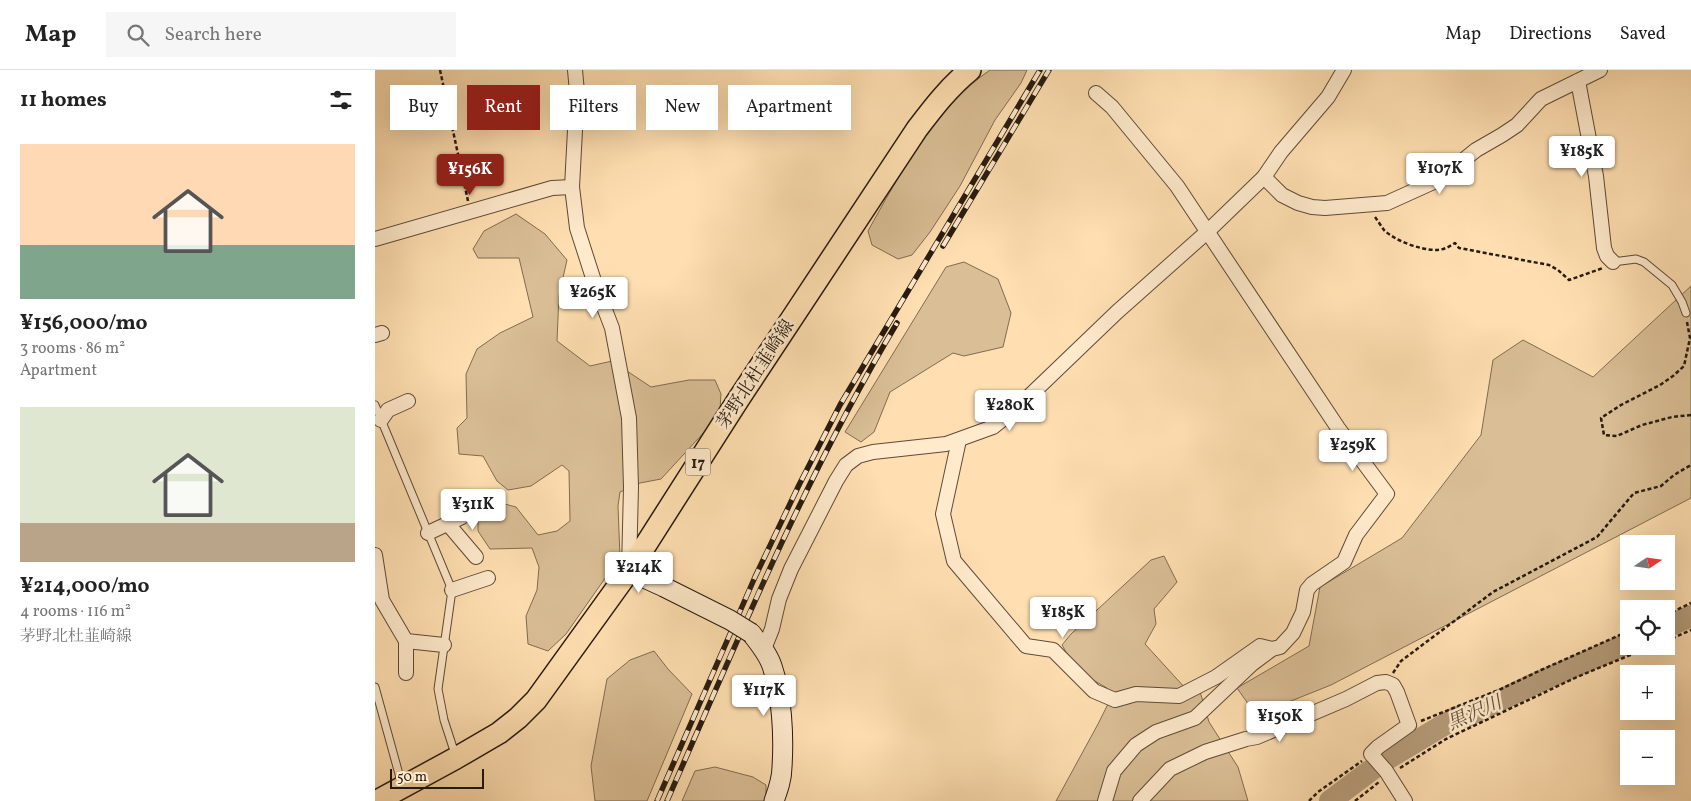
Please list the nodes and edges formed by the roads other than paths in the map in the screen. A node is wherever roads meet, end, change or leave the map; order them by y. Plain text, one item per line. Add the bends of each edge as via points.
1 (575, 70) edge
2 (970, 70) edge
3 (1344, 70) edge
4 (1600, 70) edge
5 (1578, 81) junction
6 (1096, 93) dead end
7 (1264, 177) junction
8 (572, 187) junction
9 (1207, 232) junction
10 (375, 240) edge
11 (1613, 262) joint
12 (1686, 313) road end
13 (408, 401) dead end
14 (375, 405) edge
15 (381, 420) junction
16 (959, 440) junction
17 (462, 517) dead end
18 (447, 524) junction
19 (428, 533) junction
20 (375, 555) edge
21 (476, 557) dead end
22 (629, 571) junction
23 (488, 578) dead end
24 (452, 590) junction
25 (406, 641) junction
26 (444, 645) junction
27 (1273, 649) junction
28 (764, 650) junction
29 (406, 673) dead end
30 (375, 687) edge
31 (456, 758) junction
32 (403, 787) junction
33 (777, 800) edge
34 (377, 801) edge
35 (1105, 801) edge
36 (1140, 801) edge
37 (1405, 801) edge

1 - 8 street via 577,92
2 - 22 main road, 茅野北杜韮崎線 / 17 via 942,97 917,129
3 - 7 street via 1328,97
4 - 5 street
5 - 7 street via 1541,99 1517,125 1476,150 1440,179 1397,200 1325,208 1298,203 1283,195
5 - 11 street via 1596,176 1604,248
6 - 9 street via 1148,149
7 - 9 street
8 - 10 street via 552,188
8 - 22 street via 577,228 612,328 629,418
9 - 16 street via 1018,407 993,427
9 - 27 street via 1338,428 1387,494 1356,535 1344,562 1307,590 1303,612 1293,633 1280,647
11 - 12 lane via 1636,259 1644,262 1672,285
13 - 15 street via 388,410
14 - 15 lane
15 - 19 lane
16 - 27 street via 943,514 955,561 1026,646 1053,650 1095,690 1115,700 1135,694 1179,696 1216,677 1260,646
16 - 28 street via 873,452 858,456 846,465 791,569
17 - 18 street
18 - 19 street
18 - 21 street
19 - 24 lane
20 - 25 street via 382,600
22 - 28 street, bridge via 730,620 751,634
22 - 31 main road, 茅野北杜韮崎線 / 17 via 536,700 499,733
23 - 24 street
24 - 26 lane
25 - 26 street
25 - 29 street
26 - 31 lane via 438,689
27 - 35 street via 1252,664 1195,718 1156,732 1136,745 1114,771
28 - 33 street via 772,665 781,716 782,768
30 - 32 lane
31 - 32 main road, 茅野北杜韮崎線 / 17
32 - 34 main road, 茅野北杜韮崎線 / 17
36 - 37 street via 1170,768 1205,752 1257,738 1377,683 1386,682 1397,692 1409,725 1378,747 1374,756

